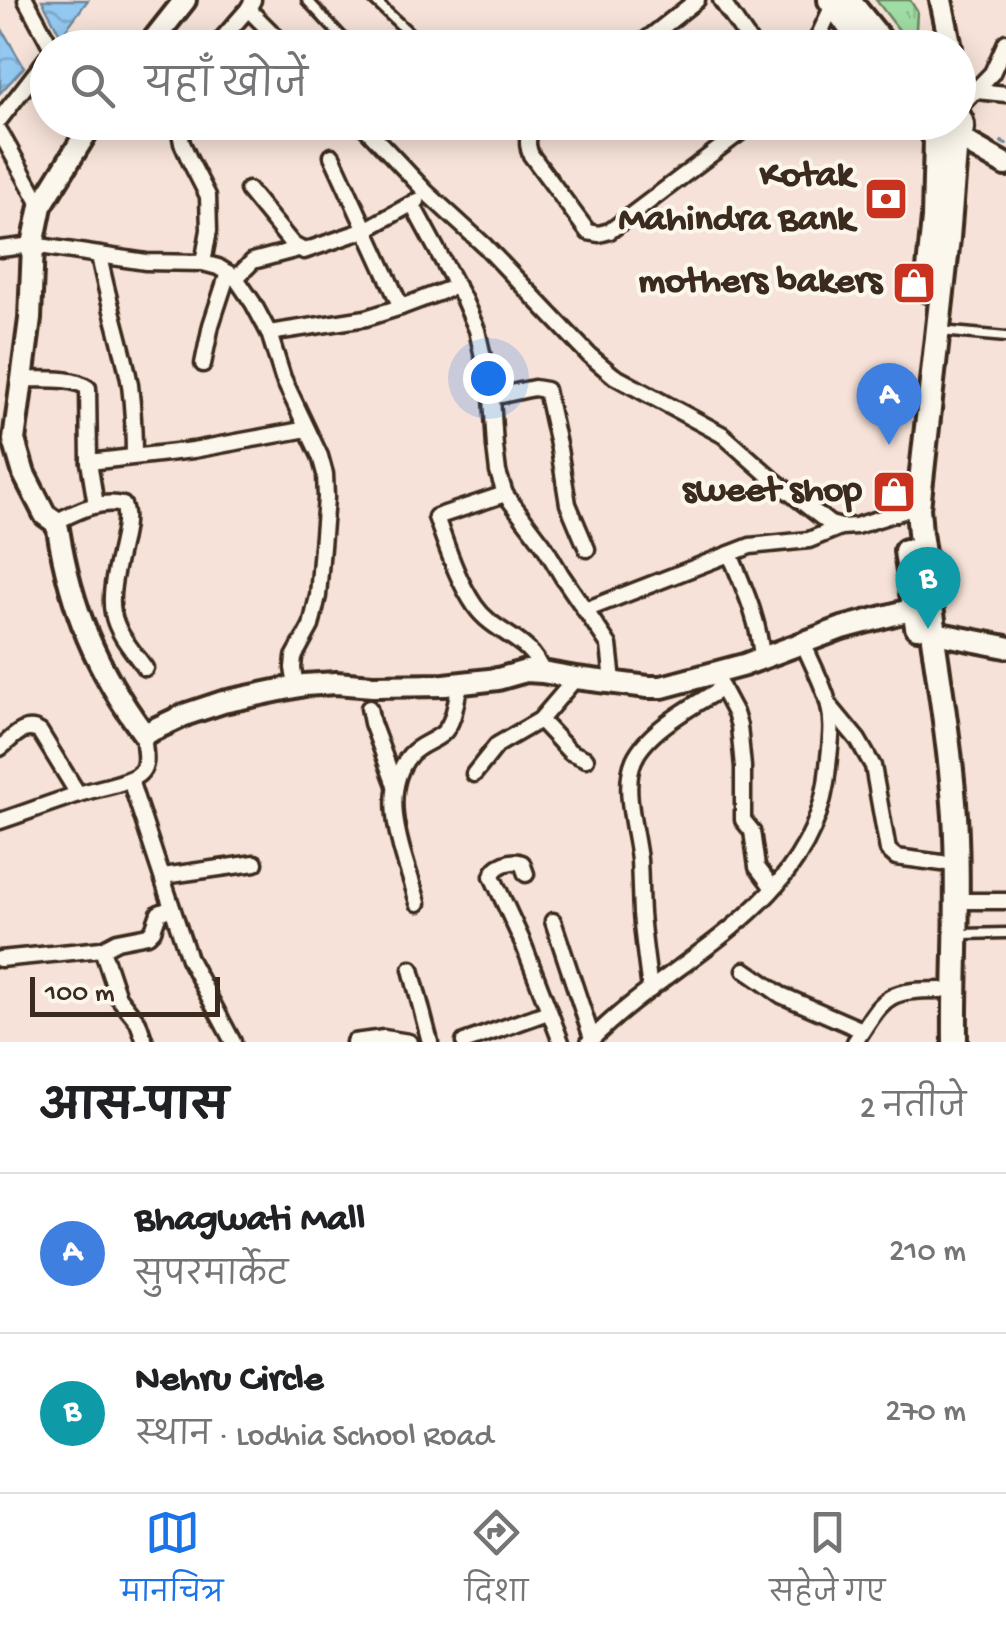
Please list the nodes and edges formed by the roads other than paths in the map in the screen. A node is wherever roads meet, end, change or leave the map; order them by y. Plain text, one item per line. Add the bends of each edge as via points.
1 (26, 0) edge
2 (185, 0) edge
3 (308, 0) edge
4 (374, 0) edge
5 (697, 0) edge
6 (721, 0) edge
7 (942, 0) edge
8 (837, 2) edge
9 (251, 4) edge
10 (42, 30) edge
11 (161, 30) edge
12 (229, 30) edge
13 (272, 30) edge
14 (336, 30) edge
15 (406, 30) edge
16 (659, 30) edge
17 (742, 30) edge
18 (822, 30) edge
19 (854, 30) edge
20 (867, 30) edge
21 (948, 30) edge
22 (1006, 42) edge
23 (30, 80) edge
24 (976, 91) joint
25 (1006, 94) edge
26 (0, 119) edge
27 (0, 132) edge
28 (82, 140) edge
29 (181, 140) edge
30 (377, 140) edge
31 (528, 140) edge
32 (730, 140) edge
33 (944, 140) edge
34 (966, 140) edge
35 (332, 156) dead end
36 (1006, 165) edge
37 (248, 190) dead end
38 (426, 193) junction
39 (412, 204) junction
40 (41, 206) junction
41 (365, 230) junction
42 (33, 245) junction
43 (0, 248) edge
44 (298, 250) junction
45 (99, 256) junction
46 (204, 263) junction
47 (232, 276) junction
48 (457, 286) junction
49 (402, 308) junction
50 (930, 330) junction
51 (269, 333) junction
52 (1006, 337) edge
53 (202, 364) dead end
54 (21, 379) junction
55 (492, 398) junction
56 (307, 430) junction
57 (8, 451) edge
58 (134, 456) junction
59 (89, 462) junction
60 (505, 494) junction
61 (96, 505) junction
62 (903, 510) junction
63 (55, 522) junction
64 (830, 524) junction
65 (587, 549) dead end
66 (730, 554) junction
67 (585, 610) junction
68 (926, 629) junction
69 (802, 642) junction
70 (1006, 648) edge
71 (762, 658) junction
72 (145, 668) dead end
73 (542, 672) junction
74 (576, 678) junction
75 (613, 681) junction
76 (718, 681) junction
77 (460, 683) junction
78 (296, 686) junction
79 (829, 704) junction
80 (369, 708) dead end
81 (540, 720) junction
82 (144, 734) junction
83 (0, 748) edge
84 (586, 758) dead end
85 (474, 774) dead end
86 (130, 780) junction
87 (395, 786) junction
88 (78, 794) junction
89 (0, 820) edge
90 (255, 862) dead end
91 (942, 863) junction
92 (526, 874) dead end
93 (163, 876) junction
94 (773, 888) junction
95 (958, 901) junction
96 (1006, 901) edge
97 (418, 904) dead end
98 (172, 908) junction
99 (554, 921) dead end
100 (1006, 933) edge
101 (958, 934) junction
102 (102, 949) junction
103 (0, 959) edge
104 (411, 969) dead end
105 (745, 970) dead end
106 (650, 990) junction
107 (941, 990) junction
108 (548, 1012) junction
109 (858, 1036) edge
110 (591, 1040) edge
111 (364, 1041) edge
112 (145, 1042) edge
113 (232, 1042) edge
114 (410, 1042) edge
115 (430, 1042) edge
116 (464, 1042) edge
117 (562, 1042) edge
118 (940, 1042) edge
119 (955, 1042) edge

1 - 10 street
2 - 11 street
3 - 14 lane
4 - 15 lane
5 - 16 street
6 - 17 street
7 - 21 street
8 - 18 street
8 - 19 main road
8 - 20 main road
9 - 12 street
9 - 13 street
22 - 24 street
23 - 26 street
24 - 25 street
27 - 40 street
28 - 40 street
29 - 46 street via 208,196
30 - 38 street
31 - 32 street via 531,155 588,232 598,234 610,232
33 - 50 main road via 948,238
34 - 36 street
35 - 41 street
37 - 44 street
38 - 39 street
38 - 64 street via 614,376 723,434
39 - 41 street
39 - 48 street
40 - 42 street
41 - 44 street
41 - 49 street
42 - 43 street
42 - 45 street
42 - 54 street
44 - 47 street via 253,262
45 - 46 street
45 - 58 street via 129,382
46 - 47 street
47 - 51 street
47 - 53 street
48 - 49 street
48 - 55 street via 478,330
49 - 51 street
50 - 52 lane
50 - 62 main road
50 - 68 main road via 918,508
51 - 56 street
54 - 57 street
54 - 59 street via 88,388
55 - 60 street
55 - 65 street via 546,390 568,504
56 - 58 street
56 - 78 street via 320,456 326,498 318,596 294,656
57 - 63 street
58 - 59 street
59 - 61 street
60 - 67 street
60 - 73 street via 436,517 475,606 530,648
61 - 63 street
61 - 72 street via 115,502 126,511 110,595 120,633
62 - 64 street via 856,526
62 - 68 main road
63 - 82 street via 88,640
64 - 66 street via 838,528 809,540
66 - 67 street
66 - 71 street via 755,616
67 - 75 street via 608,645
68 - 69 street via 858,624
68 - 70 street
68 - 91 main road
68 - 95 main road via 946,721
69 - 71 street
69 - 79 street
71 - 76 street
73 - 74 street
73 - 77 street
74 - 75 street
74 - 81 street
75 - 76 street via 648,687
76 - 94 street via 739,726 743,820 752,831 758,867
76 - 106 street via 652,737 632,765
77 - 78 street
77 - 87 street via 446,731 411,754
78 - 82 street via 223,702
79 - 91 street via 873,766 888,850
79 - 94 street via 832,736 819,815
80 - 87 street
81 - 84 street via 570,752
81 - 85 street via 497,745
82 - 86 street via 144,768
83 - 88 street via 25,728 40,732
86 - 88 street
86 - 93 street
87 - 97 street via 395,815
88 - 89 street
90 - 93 street
91 - 107 main road
92 - 108 street via 514,861 492,876
93 - 98 street
94 - 106 street via 744,919
95 - 96 street
95 - 101 main road
98 - 102 street via 159,914 148,935
98 - 113 street via 189,959
99 - 110 street
100 - 101 lane
101 - 119 main road
102 - 103 street
102 - 112 street via 118,997
104 - 115 street
105 - 109 street
106 - 110 street
107 - 109 street via 890,996
107 - 118 main road
108 - 116 street
108 - 117 street
111 - 114 street

